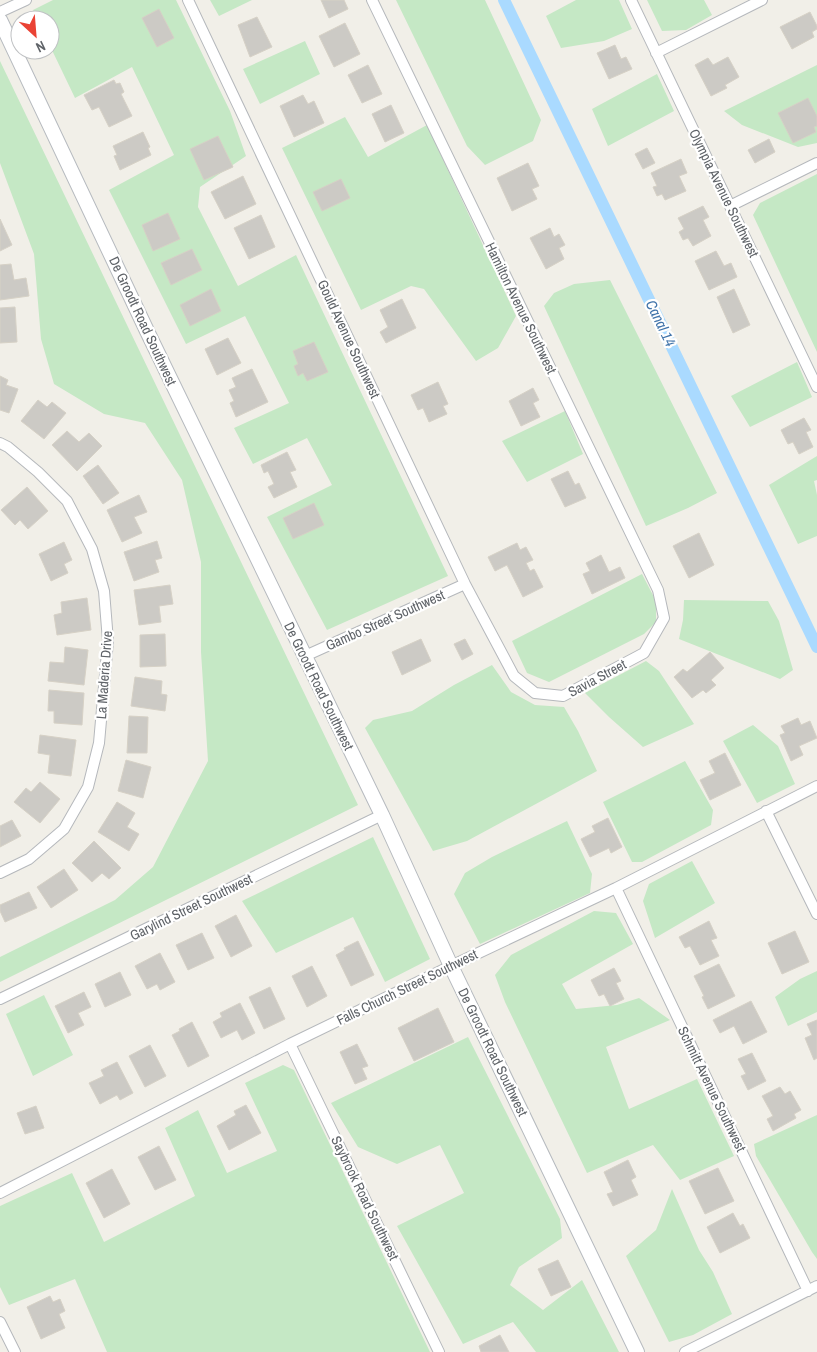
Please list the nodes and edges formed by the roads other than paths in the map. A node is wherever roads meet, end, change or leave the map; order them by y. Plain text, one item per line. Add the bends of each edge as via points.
1 (26, 0) edge
2 (188, 0) edge
3 (372, 0) edge
4 (631, 0) edge
5 (762, 0) edge
6 (0, 12) edge
7 (0, 20) edge
8 (656, 53) junction
9 (817, 163) edge
10 (730, 206) junction
11 (817, 387) edge
12 (0, 443) edge
13 (465, 584) junction
14 (664, 618) joint
15 (304, 656) junction
16 (514, 676) joint
17 (817, 786) edge
18 (766, 811) junction
19 (382, 815) junction
20 (0, 874) edge
21 (616, 888) junction
22 (817, 914) edge
23 (451, 966) junction
24 (0, 999) edge
25 (290, 1044) junction
26 (0, 1193) edge
27 (813, 1288) edge
28 (0, 1322) edge
29 (15, 1352) edge
30 (439, 1352) edge
31 (638, 1352) edge
32 (685, 1352) edge

1 - 6 street
2 - 13 street, Gould Avenue Southwest
3 - 14 street, Hamilton Avenue Southwest via 658,590
4 - 8 street, Olympia Avenue Southwest
5 - 8 street
7 - 15 street, De Groodt Road Southwest
8 - 10 street, Olympia Avenue Southwest
9 - 10 street
10 - 11 street, Olympia Avenue Southwest
12 - 20 street, La Maderia Drive via 38,472 66,501 92,549 104,591 108,641 98,743 88,787 64,829 29,859
13 - 15 street, Gambo Street Southwest
13 - 16 street, Gould Avenue Southwest
14 - 16 street, Savia Street via 644,653 563,696 535,693
15 - 19 street, De Groodt Road Southwest
17 - 18 street, Falls Church Street Southwest
18 - 21 street, Falls Church Street Southwest
18 - 22 street
19 - 23 street, De Groodt Road Southwest
19 - 24 street, Garylind Street Southwest
21 - 23 street, Falls Church Street Southwest
21 - 27 street, Schmitt Avenue Southwest
23 - 25 street, Falls Church Street Southwest
23 - 31 street, De Groodt Road Southwest
25 - 26 street, Falls Church Street Southwest
25 - 30 street, Saybrook Road Southwest
27 - 32 street
28 - 29 street

